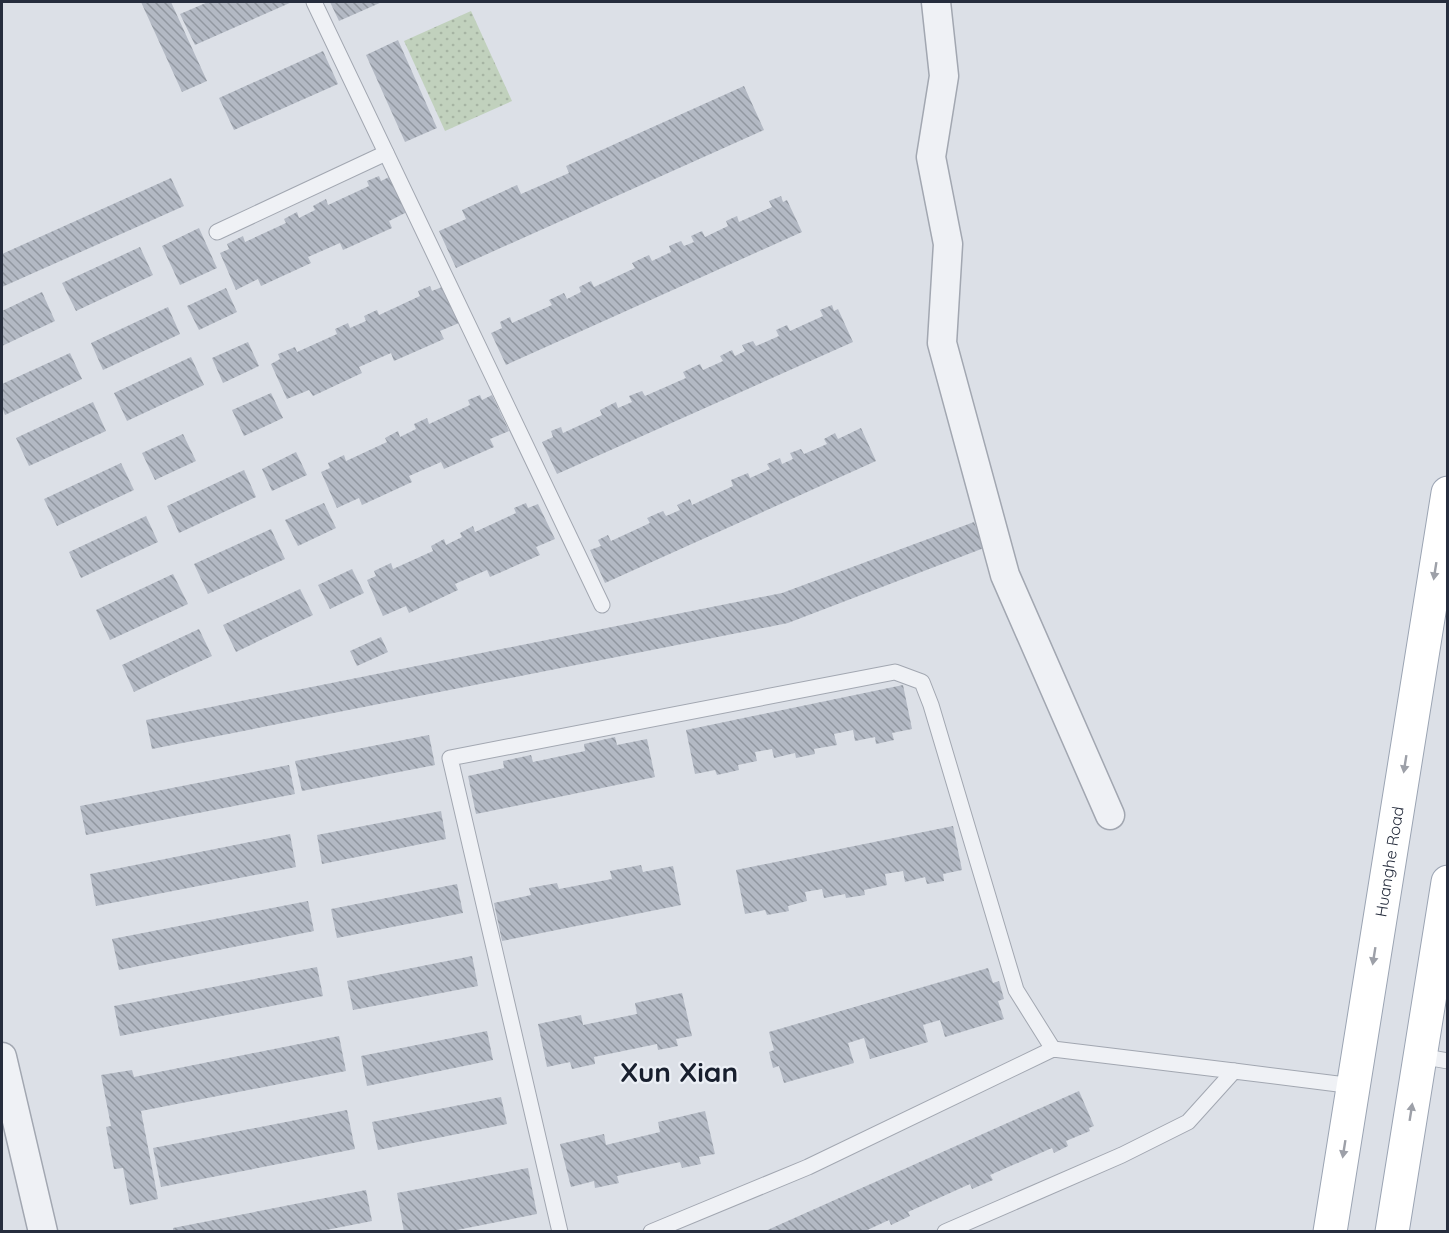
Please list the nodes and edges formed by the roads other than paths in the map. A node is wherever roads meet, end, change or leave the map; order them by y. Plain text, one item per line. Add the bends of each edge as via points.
1 (314, 2) edge
2 (936, 2) edge
3 (386, 153) junction
4 (217, 232) dead end
5 (1448, 493) edge
6 (602, 605) dead end
7 (1110, 815) dead end
8 (1448, 882) edge
9 (1053, 1049) junction
10 (2, 1057) edge
11 (1434, 1058) edge
12 (1234, 1071) junction
13 (1354, 1086) junction
14 (43, 1232) edge
15 (560, 1232) edge
16 (651, 1232) edge
17 (945, 1232) edge
18 (1330, 1232) edge
19 (1392, 1232) edge

1 - 3 lane
2 - 7 street via 944,76 931,157 948,244 942,343 1005,575
3 - 4 lane
3 - 6 lane
5 -> 13 main road, Huanghe Road
8 - 11 main road
9 - 12 lane
9 - 15 lane via 1016,990 922,681 895,672 450,758
9 - 16 lane via 808,1167
10 - 14 street
19 -> 11 main road
12 - 13 lane
12 - 17 lane via 1188,1122
13 -> 18 main road, Huanghe Road

